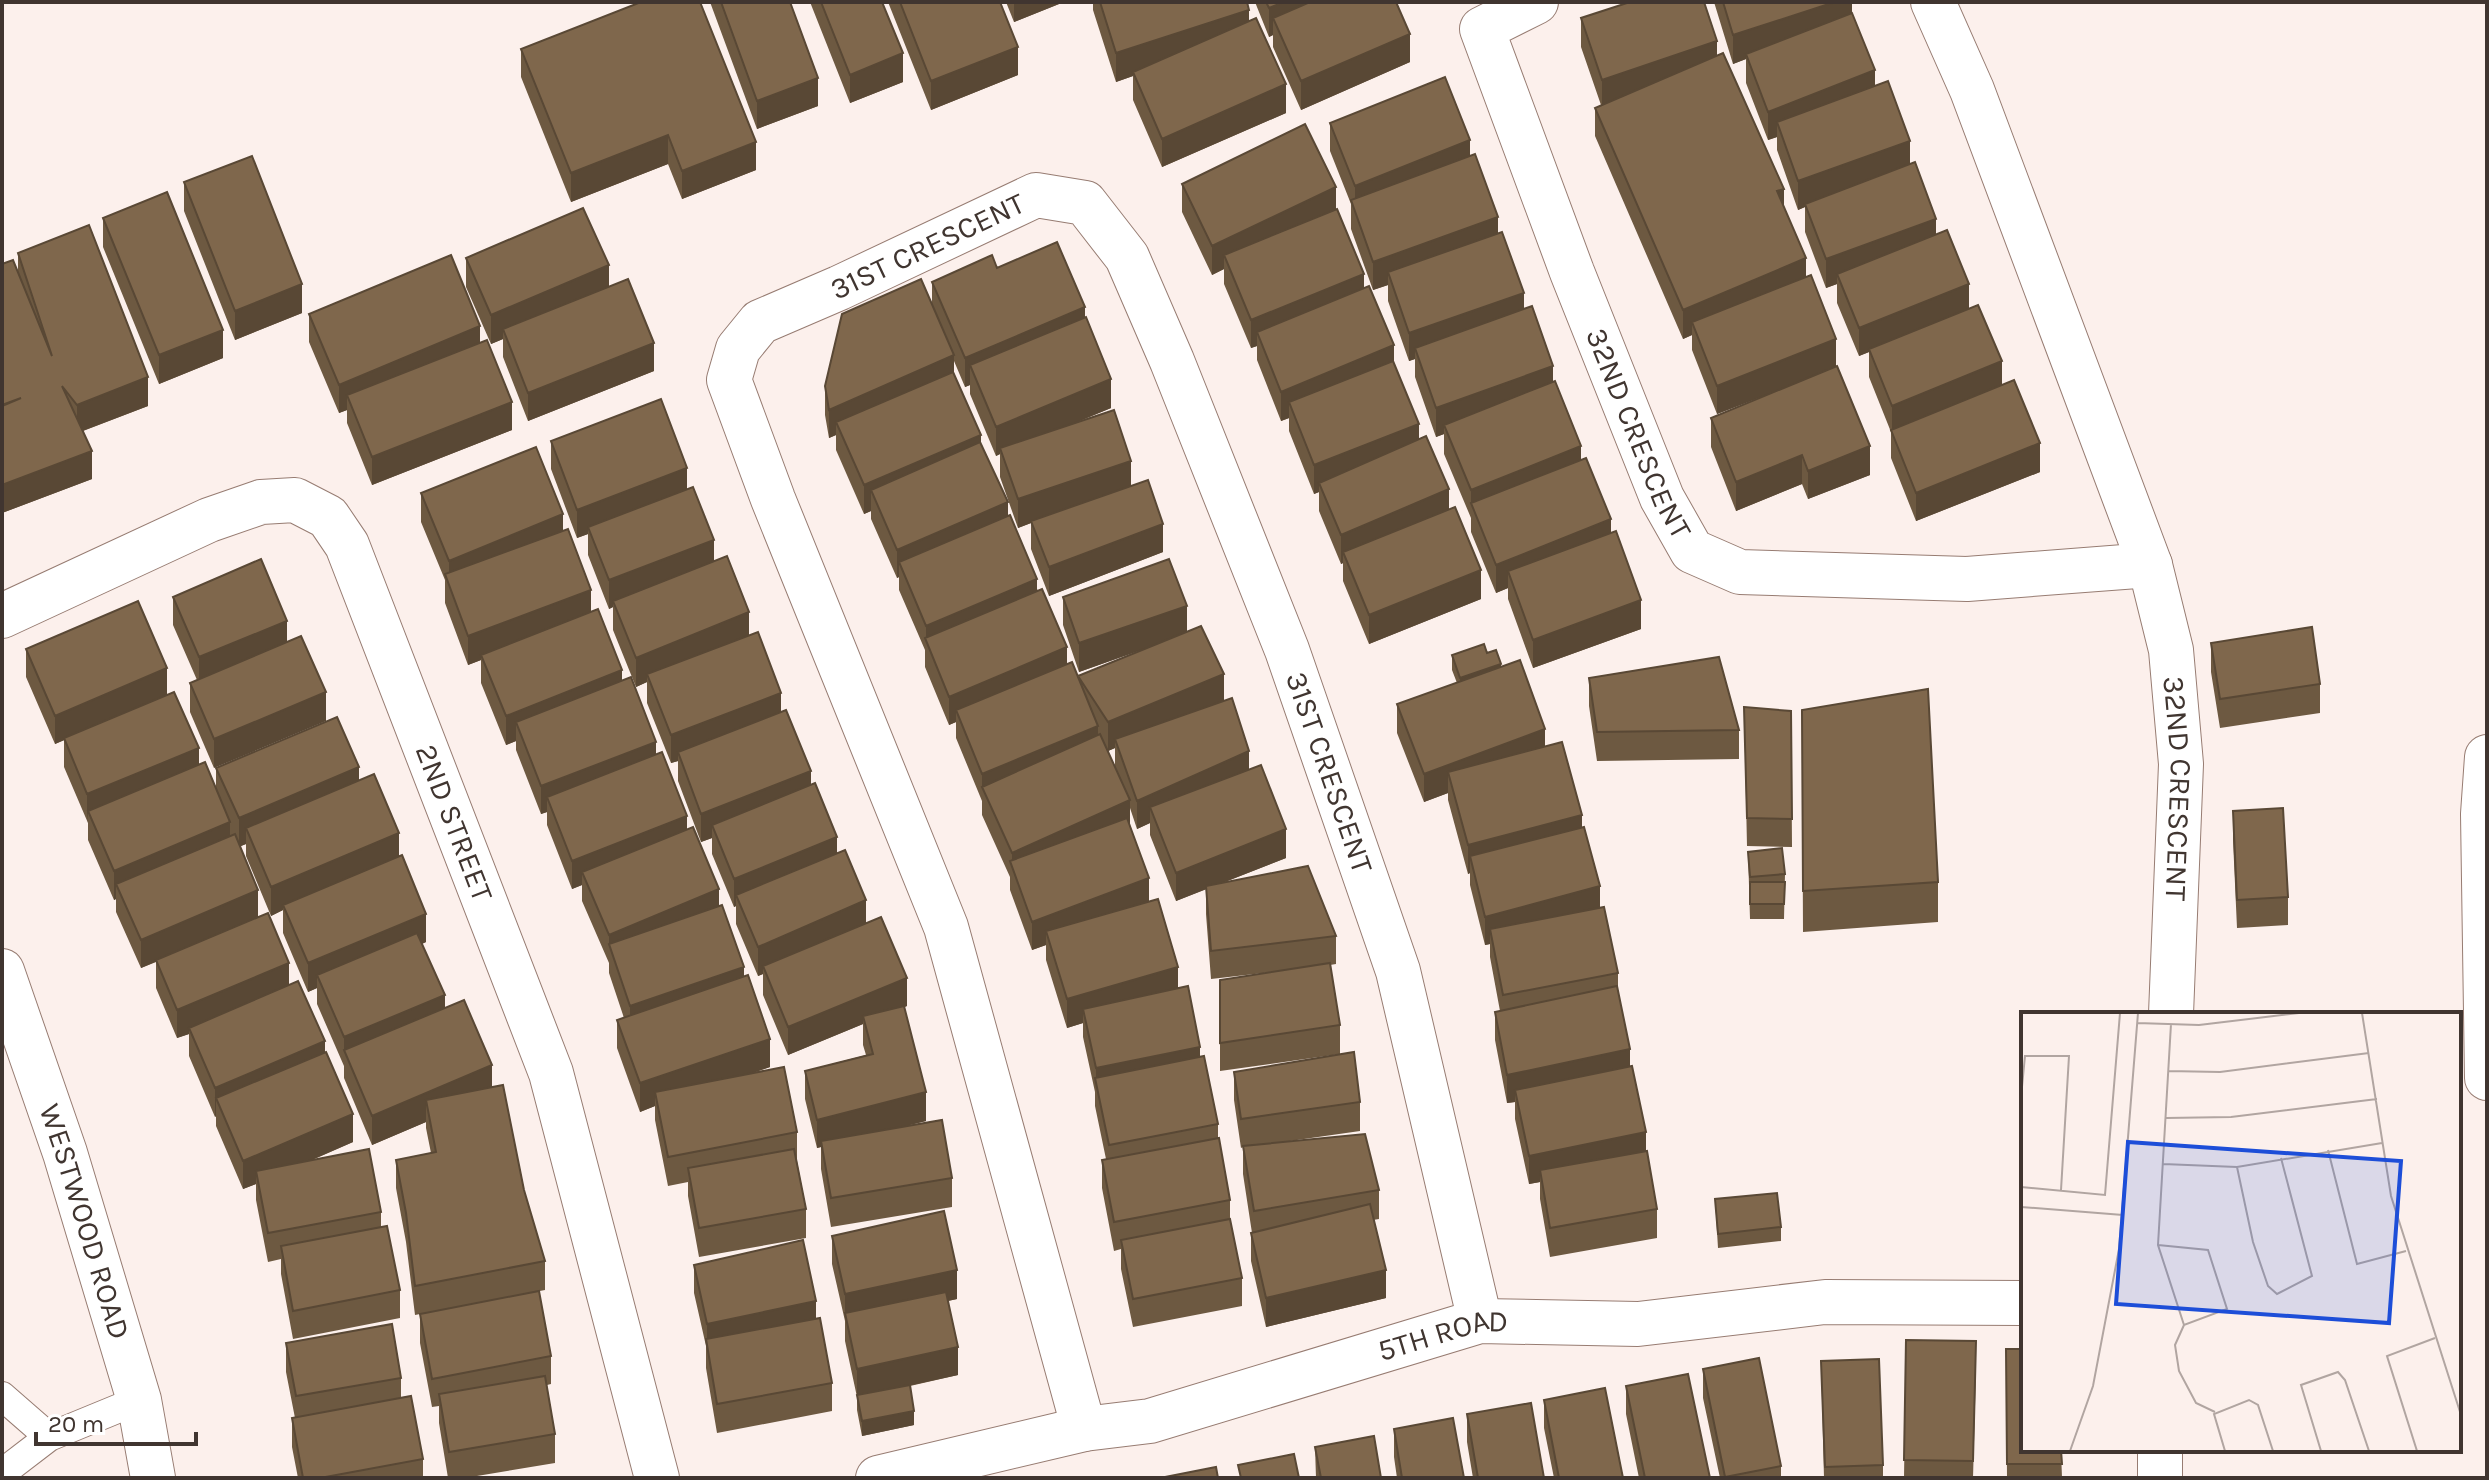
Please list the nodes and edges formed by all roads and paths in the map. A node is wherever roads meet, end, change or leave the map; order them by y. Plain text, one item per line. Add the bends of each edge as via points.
1 (1536, 2) edge
2 (1933, 2) edge
3 (2150, 565) junction
4 (2, 616) edge
5 (2487, 757) edge
6 (2485, 814) edge
7 (2, 971) edge
8 (2171, 1012) edge
9 (2487, 1078) edge
10 (2021, 1303) edge
11 (1480, 1321) junction
12 (2, 1396) edge
13 (139, 1400) junction
14 (1084, 1429) junction
15 (49, 1437) junction
16 (2160, 1452) edge
17 (2, 1473) edge
18 (153, 1478) edge
19 (657, 1478) edge
20 (878, 1478) edge
21 (2160, 1478) edge

1 - 3 street, 32ND CRESCENT via 1482,29 1657,484 1692,551 1740,572 1967,579
2 - 3 street, 32ND CRESCENT via 1972,90
3 - 8 street, 32ND CRESCENT via 2171,650 2181,764
4 - 19 street, 2ND STREET via 209,520 261,502 295,500 328,517 347,545 551,1073
5 - 6 street
6 - 9 street
7 - 13 street, WESTWOOD ROAD via 65,1153
10 - 11 street, 5TH ROAD via 1825,1302 1638,1324
11 - 14 street, 5TH ROAD via 1150,1421
11 - 14 street, 31ST CRESCENT via 1398,971 1287,650 1127,257 1085,203 1036,195 760,322 738,349 729,380 946,927
12 - 15 lane
13 - 15 lane
13 - 18 street, WESTWOOD ROAD
14 - 20 street, 5TH ROAD
15 - 17 lane
16 - 21 street

